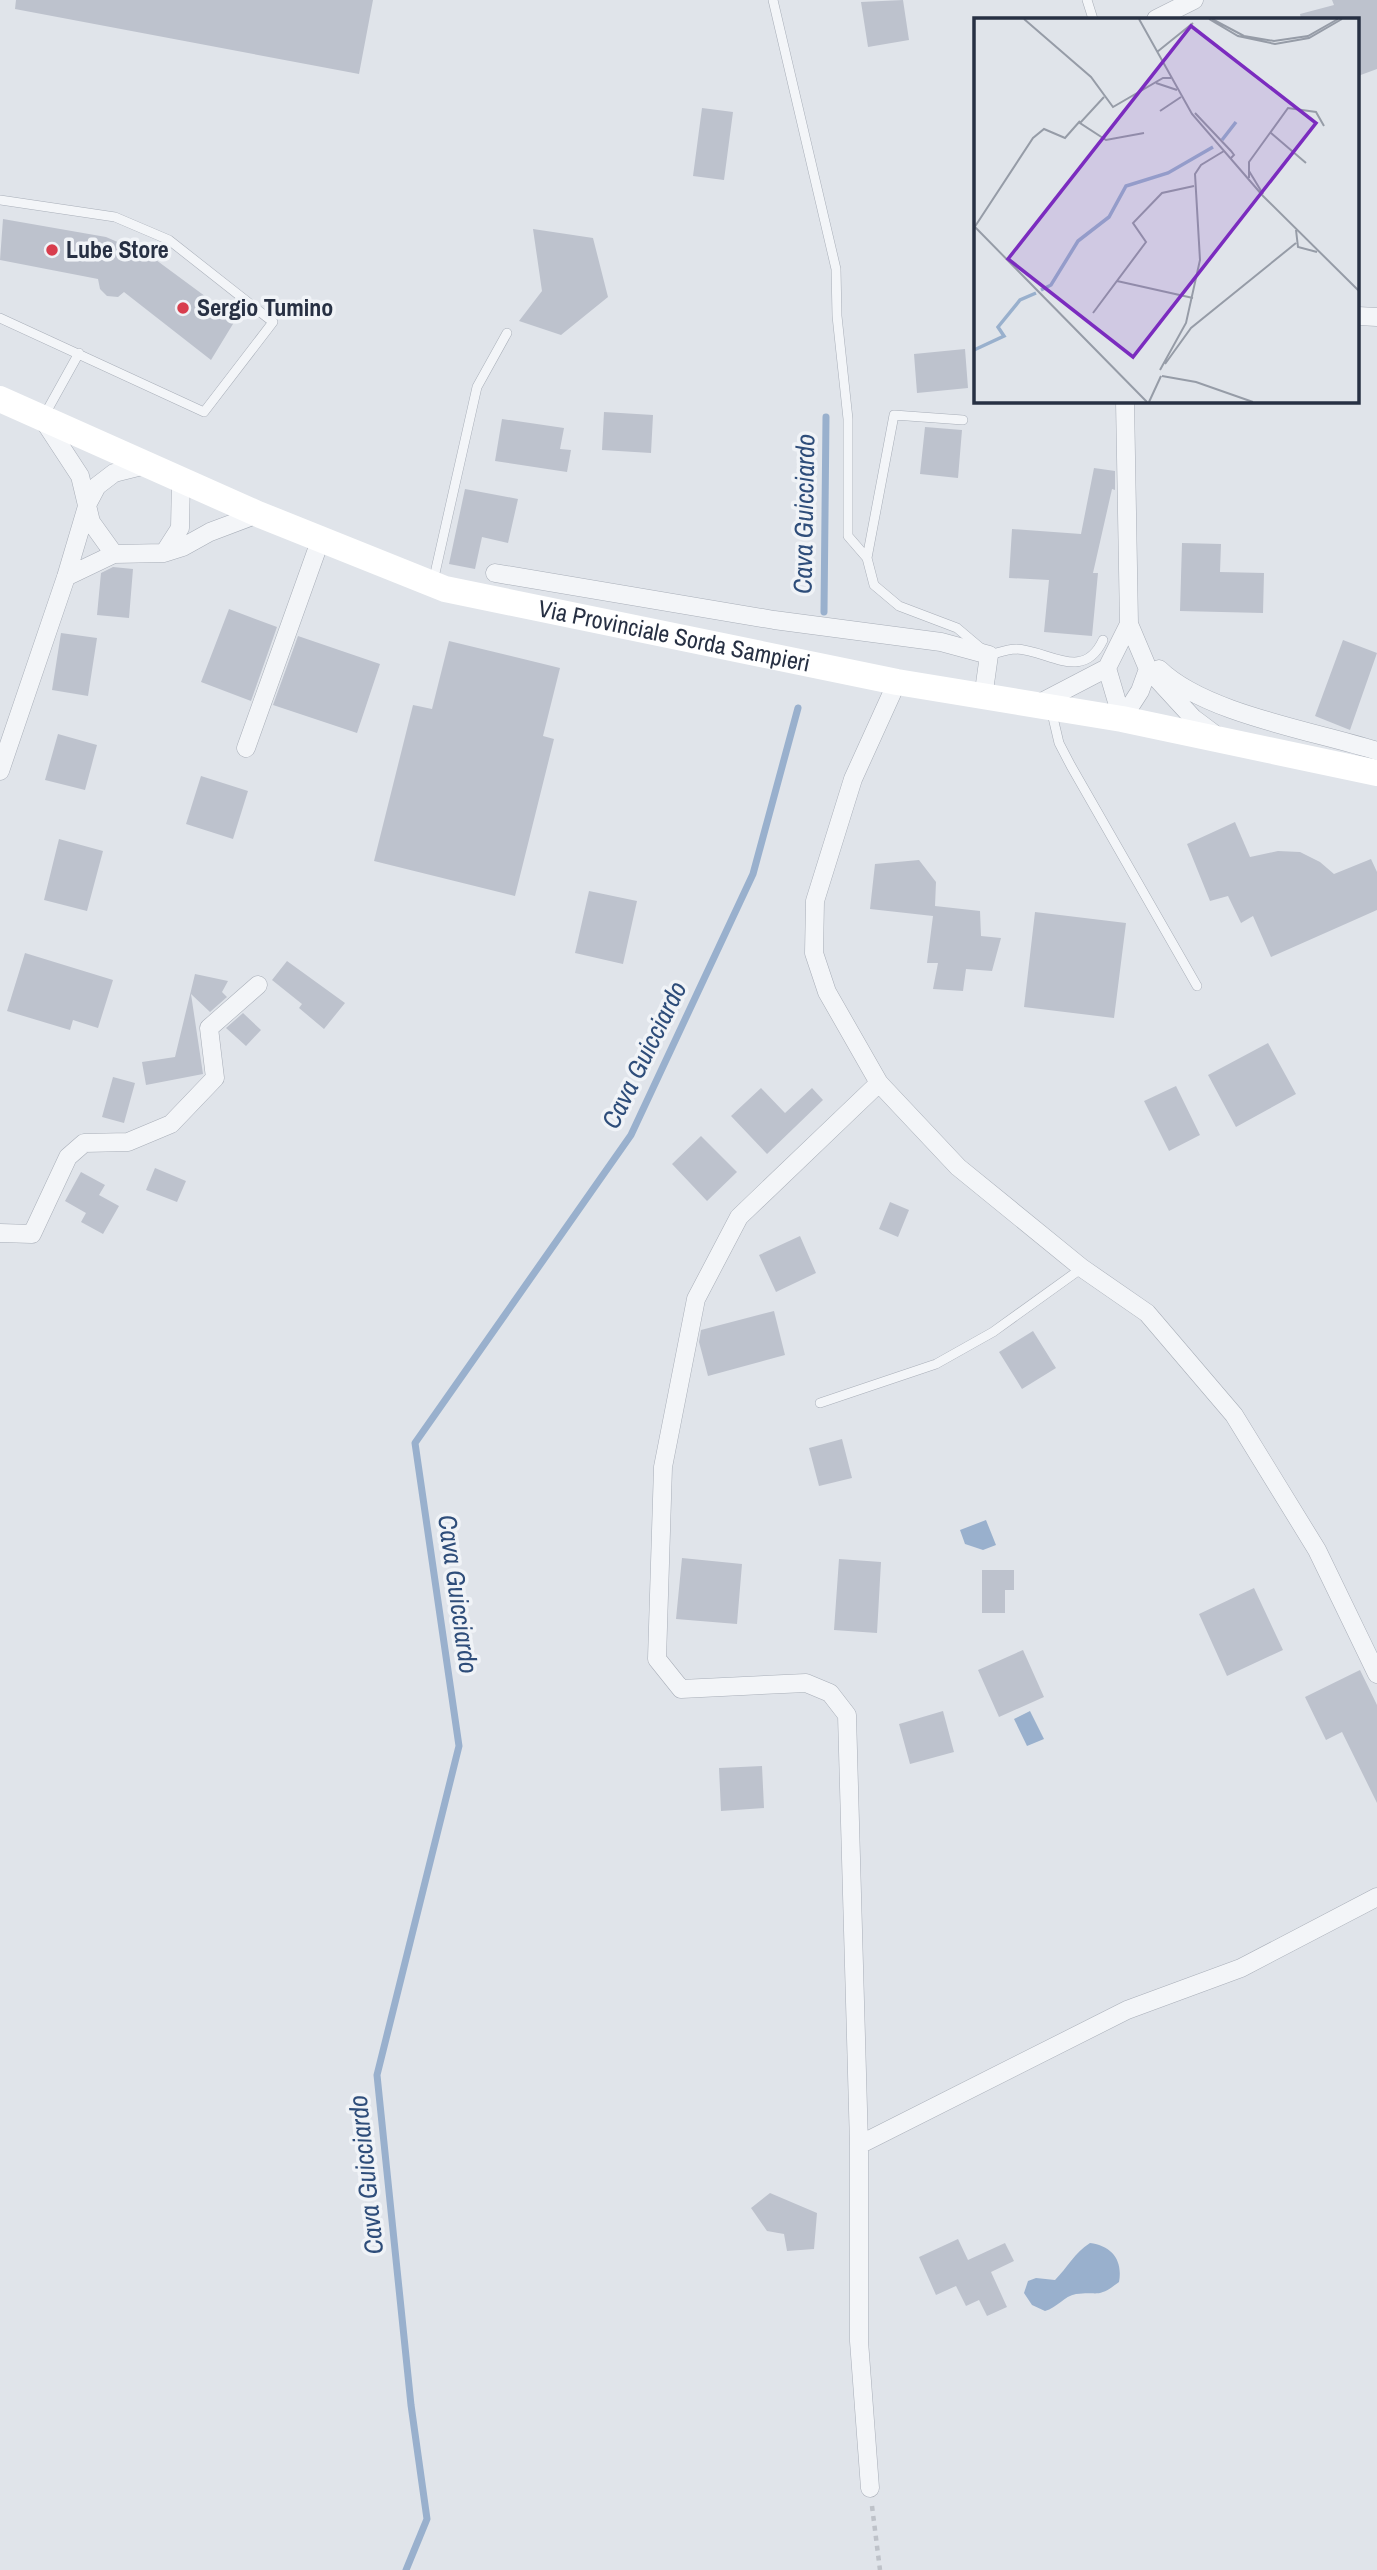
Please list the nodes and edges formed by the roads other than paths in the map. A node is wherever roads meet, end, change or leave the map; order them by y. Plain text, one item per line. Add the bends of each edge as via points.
1 (772, 0) edge
2 (1087, 0) edge
3 (1194, 0) edge
4 (1093, 18) edge
5 (1158, 18) edge
6 (0, 200) edge
7 (0, 318) edge
8 (506, 333) dead end
9 (79, 353) junction
10 (0, 399) edge
11 (1125, 402) edge
12 (42, 418) junction
13 (963, 420) dead end
14 (146, 465) junction
15 (181, 480) junction
16 (88, 503) junction
17 (258, 514) junction
18 (320, 541) junction
19 (164, 553) junction
20 (114, 554) junction
21 (867, 558) junction
22 (495, 573) dead end
23 (66, 578) junction
24 (432, 584) junction
25 (1129, 624) junction
26 (1102, 640) dead end
27 (1140, 651) junction
28 (989, 655) junction
29 (1107, 668) junction
30 (1148, 669) junction
31 (897, 682) junction
32 (983, 698) junction
33 (1043, 707) junction
34 (1122, 719) junction
35 (1226, 742) junction
36 (246, 748) dead end
37 (1377, 751) edge
38 (0, 771) edge
39 (1377, 774) edge
40 (258, 985) dead end
41 (1197, 986) dead end
42 (879, 1083) junction
43 (0, 1233) edge
44 (1082, 1268) junction
45 (820, 1403) dead end
46 (1377, 1674) edge
47 (1377, 1898) edge
48 (859, 2145) junction
49 (870, 2488) road end

1 - 21 lane via 836,269 836,316 848,419 848,536
2 - 4 lane
3 - 5 street
6 - 9 lane via 115,217 169,240 273,321 204,412
7 - 9 lane
8 - 24 lane via 477,387
9 - 12 lane
10 - 12 street, Via Provinciale Sorda Sampieri
11 - 25 street
12 - 14 street, Via Provinciale Sorda Sampieri
12 - 16 street via 80,475
13 - 21 lane via 894,415
14 - 15 street, Via Provinciale Sorda Sampieri
14 - 16 street via 114,473 97,486
15 - 17 street, Via Provinciale Sorda Sampieri
15 - 19 street via 180,528
16 - 20 street via 91,522
16 - 23 street
17 - 18 street, Via Provinciale Sorda Sampieri
17 - 19 street
18 - 24 street, Via Provinciale Sorda Sampieri
18 - 36 street
19 - 20 street
20 - 23 street
21 - 28 lane via 874,585 899,606 957,628
22 - 28 street via 774,620 941,642
23 - 38 street
24 - 31 street, Via Provinciale Sorda Sampieri
25 - 27 street
25 - 29 street
26 - 28 lane via 1097,652 1083,661 1016,649
27 - 30 street
27 - 37 street via 1164,674 1236,712
28 - 32 street
29 - 33 street
29 - 34 street
30 - 34 street
30 - 35 street via 1193,718
31 - 32 street, Via Provinciale Sorda Sampieri
31 - 42 street via 853,779 815,901 814,953 827,992
32 - 33 street, Via Provinciale Sorda Sampieri
33 - 34 street, Via Provinciale Sorda Sampieri
33 - 41 lane via 1071,766
34 - 35 street, Via Provinciale Sorda Sampieri
35 - 39 street, Via Provinciale Sorda Sampieri
40 - 43 street via 209,1028 215,1078 171,1124 128,1142 84,1143 68,1157 32,1234
42 - 44 street via 958,1167
42 - 48 street via 739,1217 696,1298 663,1467 657,1659 681,1689 806,1683 830,1693 847,1716
44 - 45 lane via 993,1332 936,1364
44 - 46 street via 1147,1313 1234,1415 1317,1550
47 - 48 street via 1241,1968 1127,2010
48 - 49 street via 859,2341

